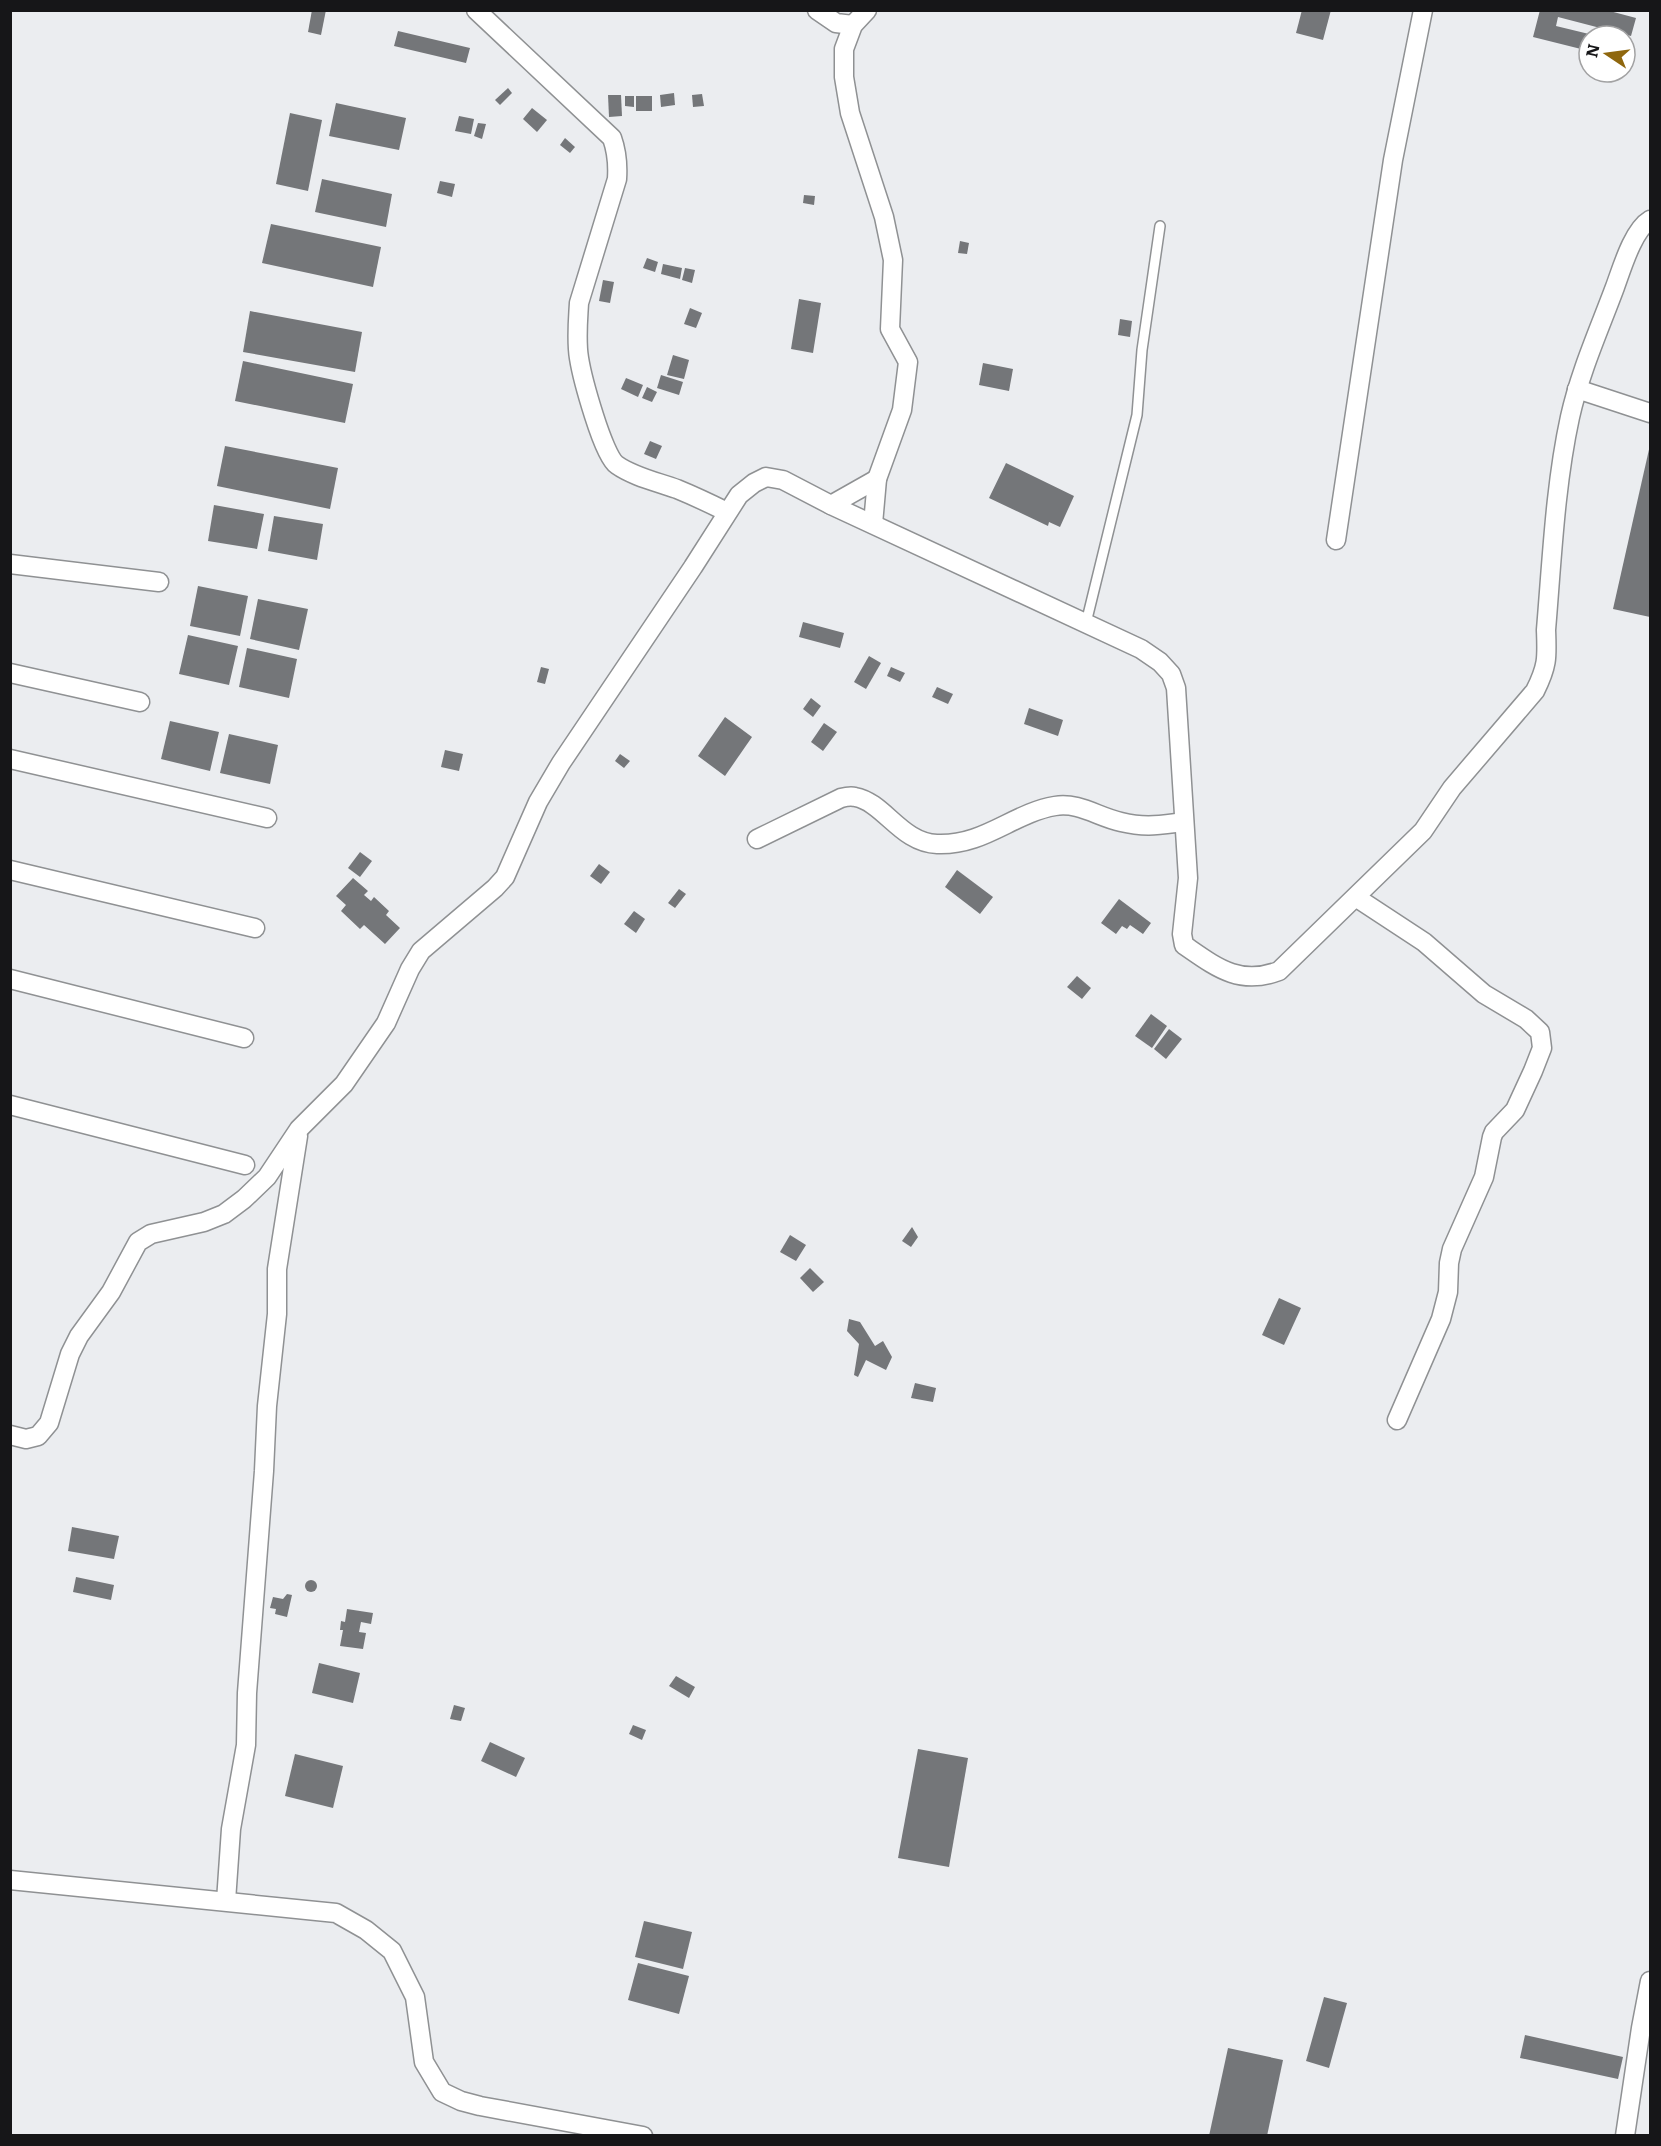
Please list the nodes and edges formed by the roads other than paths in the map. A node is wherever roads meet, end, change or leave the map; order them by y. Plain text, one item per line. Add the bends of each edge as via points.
1 (476, 10) edge
2 (817, 10) edge
3 (867, 10) edge
4 (1424, 10) edge
5 (853, 25) junction
6 (1650, 220) edge
7 (1160, 226) dead end
8 (1577, 389) junction
9 (1650, 413) edge
10 (877, 479) junction
11 (831, 505) junction
12 (727, 512) junction
13 (873, 524) junction
14 (1336, 540) dead end
15 (10, 564) edge
16 (159, 582) dead end
17 (1086, 623) junction
18 (10, 673) edge
19 (140, 702) dead end
20 (10, 759) edge
21 (267, 818) dead end
22 (1184, 822) junction
23 (757, 839) dead end
24 (10, 870) edge
25 (1357, 898) junction
26 (255, 928) dead end
27 (10, 979) edge
28 (244, 1038) dead end
29 (10, 1105) edge
30 (299, 1129) junction
31 (245, 1165) dead end
32 (1397, 1420) dead end
33 (10, 1435) edge
34 (10, 1880) edge
35 (226, 1901) junction
36 (1650, 1981) edge
37 (643, 2136) edge
38 (1625, 2136) edge

1 - 12 street via 612,138 616,150 616,180 579,303 578,324 585,386 608,454 615,464 628,471
2 - 5 street via 837,23
3 - 5 street
4 - 14 street via 1393,160
5 - 10 street via 844,49 844,77 850,113 884,217 893,260 890,329 908,362 902,410
6 - 8 street via 1636,236
7 - 17 lane via 1137,415
8 - 9 street
8 - 25 street via 1563,451 1544,673 1535,691 1452,788 1423,831
10 - 11 street
10 - 13 street
11 - 12 street via 783,480 766,477 739,495
11 - 13 street
12 - 30 street via 561,763 538,802 505,877 421,951 386,1023 344,1084
13 - 17 street
15 - 16 street
17 - 22 street via 1141,649 1171,674 1176,688
18 - 19 street
20 - 21 street
22 - 23 street via 1146,827 1118,822 1080,807 1056,806 984,837 936,844 915,838 864,800 854,797 841,798
22 - 25 street via 1188,878 1182,939 1184,946 1226,971 1263,978 1279,971
24 - 26 street
25 - 32 street via 1433,949 1484,994 1526,1019 1540,1032 1542,1048 1515,1110 1492,1137 1484,1177 1452,1249 1442,1318
27 - 28 street
29 - 31 street
30 - 33 street via 267,1178 224,1214 151,1234 138,1242 70,1354 49,1423 38,1436 26,1439
30 - 35 street via 277,1269 246,1745 231,1829
34 - 35 street
35 - 37 street via 336,1913 392,1951 415,1997 424,2062 442,2092 480,2106
36 - 38 street

